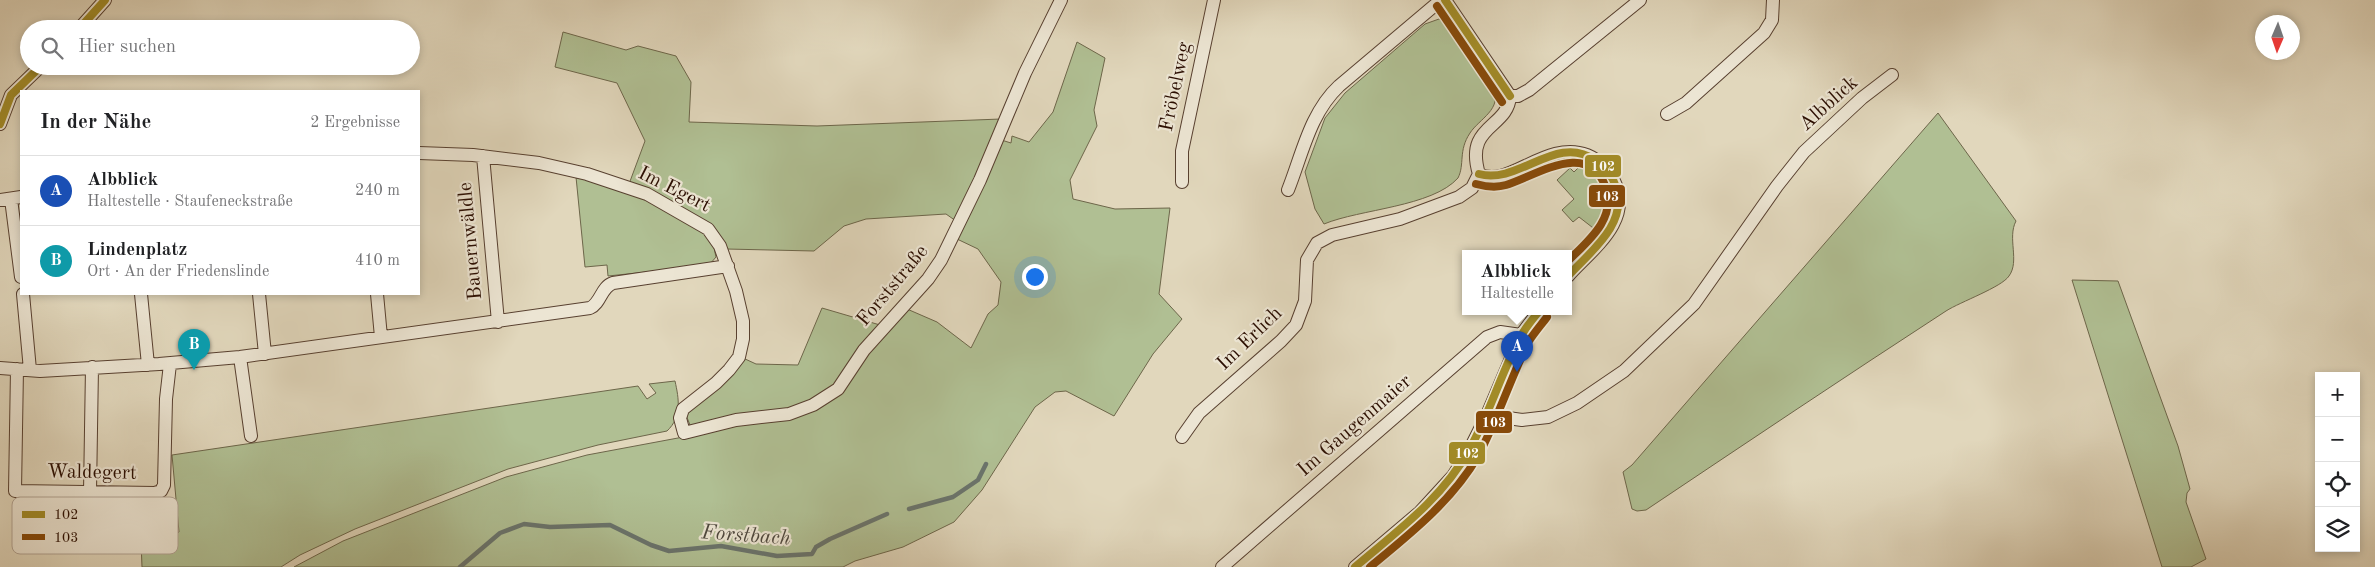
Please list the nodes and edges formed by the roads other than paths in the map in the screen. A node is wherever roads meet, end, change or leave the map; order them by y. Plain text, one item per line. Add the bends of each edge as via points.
1 (105, 0) edge
2 (1061, 0) edge
3 (1214, 0) edge
4 (1440, 0) edge
5 (1445, 0) edge
6 (1640, 0) edge
7 (1773, 0) edge
8 (88, 20) edge
9 (31, 75) edge
10 (1892, 75) dead end
11 (1510, 96) junction
12 (1667, 114) dead end
13 (0, 124) edge
14 (420, 153) edge
15 (483, 156) junction
16 (1479, 174) junction
17 (1182, 182) dead end
18 (1288, 190) dead end
19 (11, 198) edge
20 (728, 266) junction
21 (20, 269) edge
22 (1572, 272) edge
23 (23, 295) edge
24 (141, 295) edge
25 (259, 295) edge
26 (377, 295) edge
27 (1536, 315) edge
28 (498, 322) junction
29 (1521, 335) junction
30 (381, 337) junction
31 (265, 354) junction
32 (240, 357) junction
33 (170, 364) junction
34 (148, 365) junction
35 (92, 367) junction
36 (0, 368) edge
37 (17, 369) junction
38 (30, 370) junction
39 (1487, 415) junction
40 (684, 433) joint
41 (251, 436) dead end
42 (1182, 437) dead end
43 (90, 492) junction
44 (1358, 565) edge
45 (1222, 567) edge

1 - 8 street
2 - 40 street, Forststraße via 946,252 928,279 864,350 842,384 813,404 789,414 736,420
3 - 17 street, Fröbelweg via 1182,152
4 - 18 street via 1328,96 1316,116
5 - 11 street
6 - 11 street via 1529,90
7 - 12 street via 1772,20 1764,32 1686,103
9 - 13 street via 14,91
10 - 39 street, Albblick via 1804,152 1694,304 1629,366 1553,416 1522,420
11 - 16 street via 1506,110 1479,139 1476,153
14 - 15 street, Im Egert
15 - 20 street, Im Egert via 572,170 647,194 708,229
15 - 28 street, Bauernwäldle
16 - 22 street via 1499,177 1546,156 1571,152 1592,157 1607,169 1618,190 1617,219 1608,234
16 - 42 street, Im Erlich via 1472,188 1459,197 1400,219 1332,235 1317,243 1306,265 1305,301 1296,325 1198,413
19 - 21 street
20 - 28 street via 613,283 590,308
20 - 40 street, Im Egert via 743,320 740,354 719,381 682,409 680,418
23 - 38 street
24 - 34 street
25 - 31 street
26 - 30 street
27 - 29 street
28 - 30 street
29 - 39 street
29 - 45 street, Im Gaugenmaier via 1500,332 1487,337
30 - 31 street
31 - 32 street
32 - 33 street
32 - 41 street
33 - 34 street
33 - 43 street, Waldegert via 164,488 155,493
34 - 35 street
35 - 38 street
35 - 43 street
36 - 37 street
37 - 38 street
37 - 43 street, Waldegert via 15,491
39 - 44 street via 1469,451 1446,484

